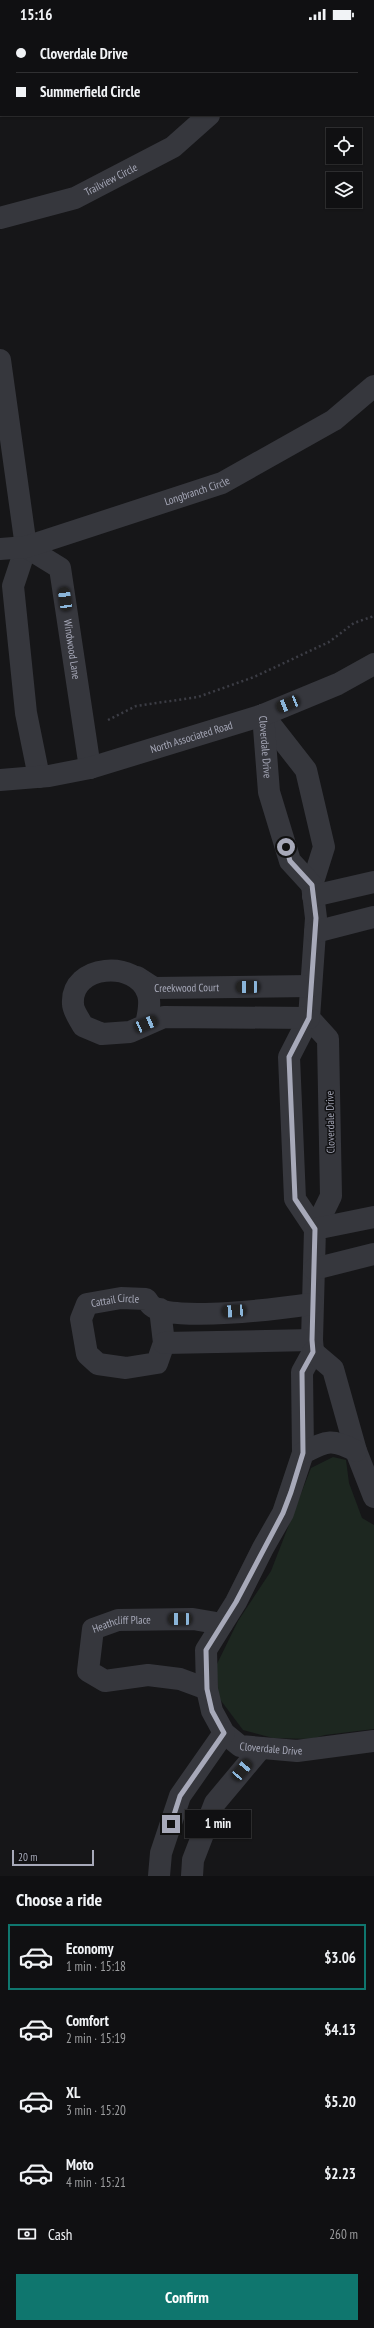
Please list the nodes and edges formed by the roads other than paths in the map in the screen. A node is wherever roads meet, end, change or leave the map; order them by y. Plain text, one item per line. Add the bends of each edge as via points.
1 (208, 116) edge
2 (0, 218) edge
3 (0, 360) edge
4 (374, 386) edge
5 (26, 548) junction
6 (0, 549) edge
7 (374, 664) edge
8 (263, 715) junction
9 (90, 768) junction
10 (39, 777) junction
11 (0, 780) edge
12 (374, 882) edge
13 (313, 891) junction
14 (374, 917) edge
15 (315, 932) junction
16 (137, 977) junction
17 (311, 986) junction
18 (309, 1018) junction
19 (146, 1024) junction
20 (374, 1217) edge
21 (315, 1229) junction
22 (374, 1254) edge
23 (314, 1269) junction
24 (312, 1304) junction
25 (160, 1309) junction
26 (164, 1343) junction
27 (312, 1346) junction
28 (356, 1451) junction
29 (303, 1453) junction
30 (374, 1497) edge
31 (222, 1624) junction
32 (207, 1689) junction
33 (224, 1733) junction
34 (374, 1741) edge
35 (260, 1748) junction
36 (159, 1876) edge
37 (192, 1876) edge

1 - 2 street, Trailview Circle via 173,147 75,198
3 - 5 street
4 - 5 street, Longbranch Circle via 334,420 222,484
5 - 6 street, Longbranch Circle
5 - 9 street, Windwood Lane via 60,568
5 - 10 street via 13,586 26,713
7 - 8 street, North Associated Road via 338,684
8 - 9 street, North Associated Road
8 - 13 street, Cloverdale Drive via 269,792 290,861
8 - 13 street, Cloverdale Drive via 306,770 324,847
9 - 10 street, North Associated Road
10 - 11 street, North Associated Road
12 - 13 street
13 - 15 street, Cloverdale Drive
14 - 15 street
15 - 17 street, Cloverdale Drive
16 - 17 street, Creekwood Court via 154,988
16 - 19 street, Creekwood Court via 148,993 150,1006
16 - 19 street, Creekwood Court via 116,970 86,975 74,987 73,1004 83,1026 102,1034 130,1032
17 - 18 street, Cloverdale Drive
18 - 19 street, Creekwood Court via 164,1017
18 - 21 street, Cloverdale Drive via 289,1057 295,1199
18 - 21 street, Cloverdale Drive via 328,1039 331,1196
20 - 21 street
21 - 23 street, Cloverdale Drive
22 - 23 street
23 - 24 street, Cloverdale Drive
24 - 25 street, Cattail Circle via 203,1314 176,1314
24 - 27 street, Cloverdale Drive
25 - 26 street
25 - 26 street, Cattail Circle via 152,1307 146,1299 121,1298 87,1304 81,1319 87,1354 98,1364 126,1368 157,1363
26 - 27 street
27 - 28 street via 333,1370
27 - 29 street, Cloverdale Drive via 302,1372
28 - 29 street via 339,1442 324,1443
28 - 30 street
29 - 31 street, Cloverdale Drive via 283,1513
31 - 32 street, Cloverdale Drive via 206,1650
31 - 32 street, Heathcliff Place via 193,1619 118,1620 93,1629 88,1671 105,1681 148,1675 180,1679
32 - 33 street, Cloverdale Drive via 212,1711
33 - 35 street, Cloverdale Drive via 240,1746
33 - 36 street via 180,1796 161,1853
34 - 35 street, Cloverdale Drive via 297,1751
35 - 37 street via 216,1803 193,1860

